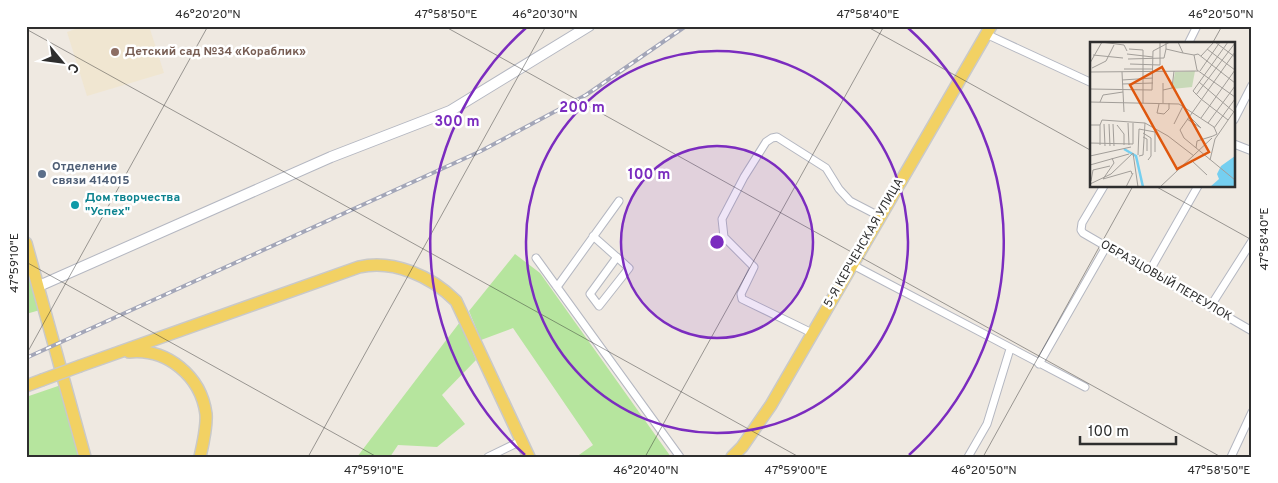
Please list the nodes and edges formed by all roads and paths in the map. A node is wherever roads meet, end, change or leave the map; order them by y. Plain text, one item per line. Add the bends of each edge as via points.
1 (589, 26) edge
2 (1197, 26) edge
3 (988, 30) edge
4 (1189, 42) edge
5 (1090, 81) edge
6 (1252, 85) edge
7 (1236, 116) edge
8 (1236, 145) edge
9 (1252, 151) edge
10 (1103, 188) edge
11 (1197, 188) edge
12 (619, 200) dead end
13 (879, 216) junction
14 (593, 236) junction
15 (1252, 241) edge
16 (26, 243) edge
17 (1106, 247) junction
18 (617, 257) junction
19 (536, 258) dead end
20 (852, 264) junction
21 (1150, 272) junction
22 (39, 286) junction
23 (556, 287) junction
24 (1210, 307) junction
25 (1252, 331) edge
26 (812, 333) junction
27 (1010, 349) junction
28 (115, 354) junction
29 (1039, 364) junction
30 (26, 386) edge
31 (1085, 388) dead end
32 (1252, 412) edge
33 (521, 441) junction
34 (85, 457) edge
35 (200, 457) edge
36 (488, 457) edge
37 (529, 457) edge
38 (680, 457) edge
39 (732, 457) edge
40 (968, 457) edge
41 (1231, 457) edge

1 - 22 street via 450,111 331,157
2 - 4 street
3 - 5 street
3 - 13 main road, 5-Я КЕРЧЕНСКАЯ УЛИЦА
6 - 7 street
8 - 9 street
10 - 17 street, ОБРАЗЦОВЫЙ ПЕРЕУЛОК via 1081,230
11 - 21 street
12 - 14 street
13 - 20 main road, 5-Я КЕРЧЕНСКАЯ УЛИЦА
13 - 26 street via 850,201 821,164 777,137 766,142 744,177 724,214 721,227 724,237 754,267 741,294 742,299
14 - 18 street
14 - 23 street
15 - 24 street
16 - 22 main road
17 - 21 street, ОБРАЗЦОВЫЙ ПЕРЕУЛОК
17 - 29 street
18 - 18 street via 629,268 599,306 590,294
19 - 23 street
20 - 26 main road, 5-Я КЕРЧЕНСКАЯ УЛИЦА
20 - 27 street
21 - 24 street, ОБРАЗЦОВЫЙ ПЕРЕУЛОК
22 - 34 main road
23 - 38 street
24 - 25 street, ОБРАЗЦОВЫЙ ПЕРЕУЛОК
26 - 39 main road, 5-Я КЕРЧЕНСКАЯ УЛИЦА via 757,426
27 - 29 street
27 - 40 street via 987,424
28 - 30 main road, bridge
28 - 33 main road via 372,264 406,270 448,294 463,314
28 - 35 main road via 151,353 172,361 191,378 206,415
29 - 31 street
32 - 41 street
33 - 36 street
33 - 37 main road

